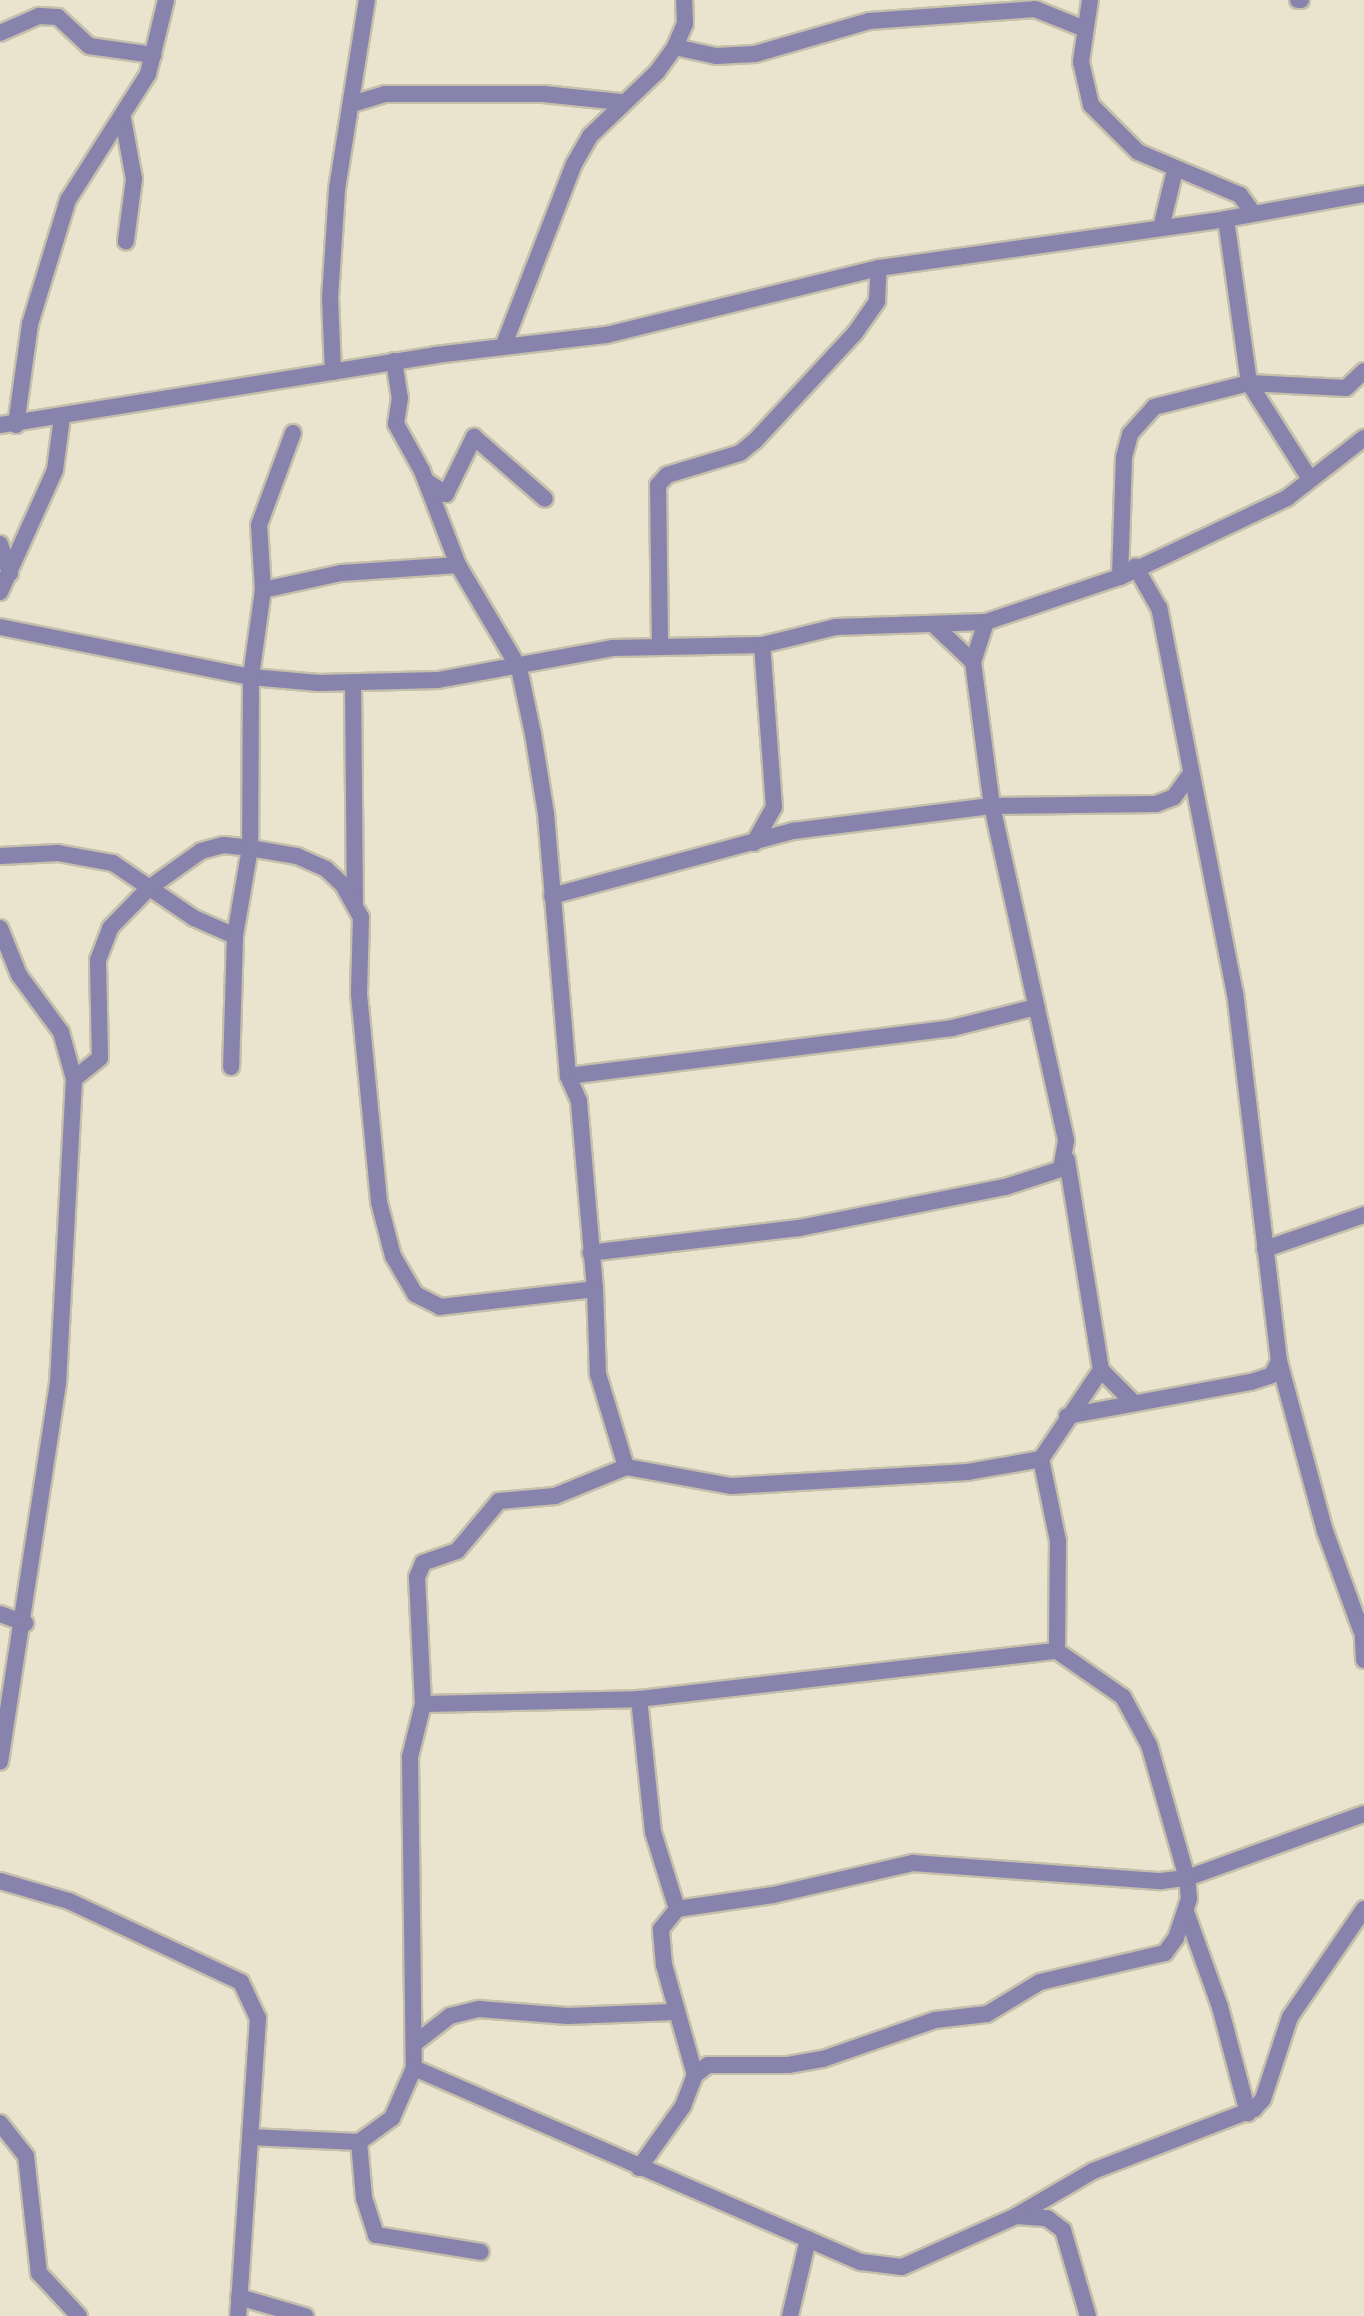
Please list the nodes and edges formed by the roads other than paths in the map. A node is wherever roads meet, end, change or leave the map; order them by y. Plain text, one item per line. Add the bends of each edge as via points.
1 (166, 0) edge
2 (367, 0) edge
3 (684, 0) edge
4 (1090, 0) edge
5 (1085, 29) junction
6 (0, 33) edge
7 (675, 47) junction
8 (153, 55) junction
9 (621, 102) junction
10 (352, 104) junction
11 (123, 119) junction
12 (1175, 170) junction
13 (1364, 194) edge
14 (1253, 213) junction
15 (1226, 219) junction
16 (1161, 228) junction
17 (126, 241) dead end
18 (879, 268) junction
19 (503, 347) junction
20 (394, 361) junction
21 (1364, 371) edge
22 (333, 372) junction
23 (1249, 383) junction
24 (62, 417) junction
25 (8, 425) edge
26 (293, 433) dead end
27 (1364, 438) edge
28 (1310, 479) junction
29 (426, 481) junction
30 (545, 499) dead end
31 (0, 544) edge
32 (458, 565) junction
33 (1135, 566) junction
34 (10, 573) junction
35 (1120, 577) junction
36 (263, 590) junction
37 (0, 592) edge
38 (986, 622) junction
39 (935, 626) junction
40 (0, 627) edge
41 (660, 645) junction
42 (762, 645) junction
43 (973, 662) junction
44 (519, 668) junction
45 (251, 677) junction
46 (353, 682) junction
47 (1191, 774) junction
48 (992, 806) junction
49 (774, 807) junction
50 (793, 831) junction
51 (754, 843) junction
52 (250, 848) junction
53 (0, 856) edge
54 (149, 888) junction
55 (552, 896) junction
56 (355, 902) junction
57 (0, 928) edge
58 (235, 936) junction
59 (1036, 1007) junction
60 (231, 1067) dead end
61 (568, 1076) junction
62 (74, 1079) junction
63 (1067, 1160) junction
64 (1364, 1215) edge
65 (1265, 1249) junction
66 (590, 1253) junction
67 (595, 1289) junction
68 (1279, 1361) junction
69 (1101, 1370) junction
70 (1132, 1401) junction
71 (1067, 1416) junction
72 (1041, 1459) junction
73 (626, 1467) junction
74 (1364, 1606) edge
75 (0, 1614) edge
76 (25, 1623) junction
77 (1361, 1630) junction
78 (1057, 1651) junction
79 (1364, 1660) edge
80 (639, 1699) junction
81 (423, 1704) junction
82 (0, 1762) edge
83 (1364, 1814) edge
84 (1187, 1878) junction
85 (0, 1881) edge
86 (677, 1909) junction
87 (1364, 1909) edge
88 (1186, 1912) junction
89 (673, 2012) junction
90 (414, 2044) junction
91 (414, 2068) junction
92 (695, 2075) junction
93 (1248, 2113) junction
94 (0, 2123) edge
95 (250, 2137) junction
96 (359, 2142) junction
97 (639, 2168) junction
98 (1016, 2216) junction
99 (808, 2239) junction
100 (481, 2252) dead end
101 (239, 2297) junction
102 (79, 2316) edge
103 (238, 2316) edge
104 (305, 2316) edge
105 (790, 2316) edge
106 (1088, 2316) edge

1 - 8 street
2 - 10 street
3 - 7 street via 685,24
4 - 5 street
5 - 7 street via 1035,9 869,21 755,54 716,56
5 - 12 street via 1082,83 1091,105 1138,152
6 - 8 street via 39,16 58,17 89,46
7 - 9 street via 657,72
8 - 11 street
9 - 10 street via 543,94 385,94
9 - 19 street via 574,164
10 - 22 street via 335,205
11 - 17 street via 134,179
11 - 25 street via 68,200 30,324
12 - 14 street via 1240,195
12 - 16 street
13 - 14 street
14 - 15 street
15 - 16 street
15 - 23 street
16 - 18 street
18 - 19 street via 673,321
18 - 41 street via 877,301 864,320 755,441 740,453 667,475 658,485
19 - 20 street
20 - 22 street
20 - 29 street via 400,398 396,424
21 - 23 street via 1346,388
22 - 24 street
23 - 28 street
23 - 35 street via 1154,407 1130,434 1124,457
24 - 25 street
24 - 34 street via 55,470
26 - 36 street via 259,525
27 - 28 street
28 - 33 street via 1287,498
29 - 30 street via 446,494 474,437
29 - 32 street
31 - 34 street
32 - 36 street via 341,573
32 - 44 street
33 - 35 street
33 - 47 street via 1159,608
34 - 37 street
35 - 38 street
36 - 45 street
38 - 39 street
38 - 43 street
39 - 42 street via 836,627
39 - 43 street
40 - 45 street
41 - 42 street
41 - 44 street via 612,648
42 - 49 street
43 - 48 street
44 - 46 street via 438,680
44 - 55 street via 546,814
45 - 46 street
45 - 52 street
46 - 56 street
47 - 48 street via 1174,797 1156,804
47 - 65 street via 1235,994
48 - 50 street
48 - 59 street
49 - 50 street
49 - 51 street
50 - 51 street
51 - 55 street
52 - 54 street via 223,845 201,851
52 - 56 street via 313,863 343,885
52 - 58 street
53 - 54 street via 58,853 113,863
54 - 58 street via 194,918
54 - 62 street via 110,928 98,960 100,1058
55 - 61 street
56 - 67 street via 361,917 359,994 379,1202 393,1256 415,1294 440,1307
57 - 62 street via 19,975 61,1032
58 - 60 street
59 - 61 street via 952,1028
59 - 63 street
61 - 66 street via 579,1101
62 - 76 street via 58,1383
63 - 66 street via 1050,1176 799,1228
63 - 69 street
64 - 65 street
65 - 68 street
66 - 67 street
67 - 73 street via 598,1374
68 - 70 street via 1272,1375 1251,1382
68 - 77 street via 1325,1531
69 - 70 street
69 - 71 street
70 - 71 street
71 - 72 street
72 - 73 street via 968,1472 731,1486
72 - 78 street via 1058,1541
73 - 81 street via 555,1496 499,1501 457,1551 423,1563 417,1577
74 - 77 street
75 - 76 street
76 - 82 street
77 - 79 street
78 - 80 street
78 - 84 street via 1123,1697 1139,1722 1172,1810
80 - 81 street
80 - 86 street via 653,1832
81 - 90 street via 410,1757
83 - 84 street
84 - 86 street via 1161,1881 913,1863 773,1895
84 - 88 street
85 - 95 street via 69,1901 241,1982 258,2018
86 - 89 street via 661,1929
87 - 93 street via 1290,2017 1263,2099
88 - 92 street via 1165,1953 1040,1982 987,2014 935,2020 823,2059 765,2069 708,2065
88 - 93 street via 1220,2007
89 - 90 street via 568,2016 479,2009 450,2016
89 - 92 street
90 - 91 street
91 - 96 street via 392,2118
91 - 97 street
92 - 97 street via 683,2106
93 - 98 street via 1093,2171
94 - 102 street via 26,2156 39,2273
95 - 96 street
95 - 101 street
96 - 100 street via 364,2198 376,2235
97 - 99 street
98 - 99 street via 902,2267 861,2262
98 - 106 street via 1047,2218 1063,2230
99 - 105 street
101 - 103 street
101 - 104 street

